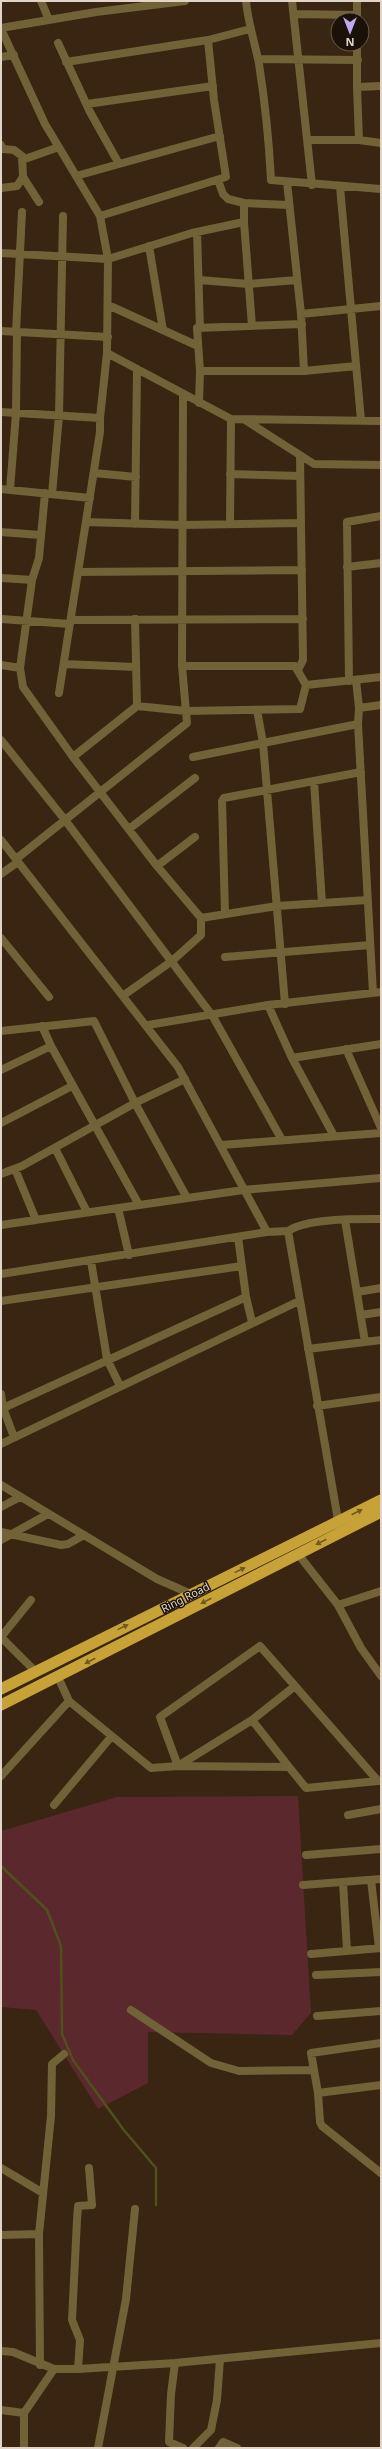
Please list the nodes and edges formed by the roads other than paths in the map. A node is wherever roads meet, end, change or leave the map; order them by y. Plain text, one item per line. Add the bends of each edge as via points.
1 (40, 1) edge
2 (184, 1) edge
3 (246, 1) edge
4 (292, 1) edge
5 (357, 1) edge
6 (144, 4) edge
7 (357, 12) edge
8 (294, 14) junction
9 (330, 16) edge
10 (49, 20) junction
11 (1, 29) edge
12 (250, 29) junction
13 (208, 40) junction
14 (58, 43) dead end
15 (358, 52) edge
16 (14, 55) junction
17 (1, 57) edge
18 (258, 59) junction
19 (298, 60) junction
20 (358, 60) junction
21 (66, 62) junction
22 (213, 86) junction
23 (381, 86) edge
24 (357, 87) junction
25 (87, 104) junction
26 (220, 136) junction
27 (308, 140) junction
28 (359, 140) junction
29 (381, 143) edge
30 (59, 147) junction
31 (2, 148) edge
32 (22, 160) junction
33 (119, 164) junction
34 (76, 176) junction
35 (23, 177) junction
36 (218, 180) junction
37 (287, 182) junction
38 (312, 185) junction
39 (340, 187) junction
40 (1, 188) edge
41 (381, 190) edge
42 (39, 202) dead end
43 (244, 203) junction
44 (289, 205) junction
45 (22, 212) dead end
46 (63, 216) dead end
47 (100, 216) junction
48 (244, 222) junction
49 (197, 232) junction
50 (149, 246) junction
51 (1, 253) edge
52 (20, 254) junction
53 (63, 256) junction
54 (108, 258) junction
55 (198, 280) junction
56 (297, 280) junction
57 (249, 284) junction
58 (108, 305) junction
59 (381, 306) edge
60 (352, 307) junction
61 (301, 314) junction
62 (302, 324) junction
63 (252, 326) junction
64 (200, 328) junction
65 (163, 330) junction
66 (1, 331) edge
67 (16, 332) junction
68 (60, 334) junction
69 (108, 337) junction
70 (198, 346) junction
71 (107, 353) junction
72 (356, 366) junction
73 (137, 369) junction
74 (200, 371) junction
75 (304, 371) junction
76 (183, 395) junction
77 (199, 402) junction
78 (1, 412) edge
79 (16, 413) junction
80 (59, 416) junction
81 (100, 418) junction
82 (231, 419) junction
83 (244, 419) junction
84 (361, 420) junction
85 (381, 420) edge
86 (300, 457) junction
87 (381, 465) edge
88 (94, 473) junction
89 (230, 474) junction
90 (300, 476) junction
91 (136, 477) junction
92 (1, 489) edge
93 (10, 490) junction
94 (48, 494) junction
95 (90, 498) junction
96 (381, 516) edge
97 (86, 522) junction
98 (230, 523) junction
99 (301, 523) junction
100 (135, 524) junction
101 (182, 525) junction
102 (1, 532) edge
103 (40, 534) junction
104 (381, 563) edge
105 (347, 567) junction
106 (302, 570) junction
107 (182, 571) junction
108 (78, 572) junction
109 (1, 578) edge
110 (32, 580) junction
111 (303, 618) junction
112 (1, 619) edge
113 (182, 619) junction
114 (135, 620) junction
115 (27, 621) junction
116 (70, 622) junction
117 (64, 664) junction
118 (1, 665) edge
119 (182, 666) junction
120 (136, 667) junction
121 (20, 668) junction
122 (298, 670) junction
123 (381, 677) edge
124 (353, 680) junction
125 (306, 685) junction
126 (59, 693) dead end
127 (381, 705) edge
128 (137, 706) junction
129 (359, 708) junction
130 (257, 710) junction
131 (186, 711) junction
132 (358, 724) junction
133 (1, 740) edge
134 (263, 743) junction
135 (73, 757) junction
136 (193, 757) dead end
137 (361, 772) junction
138 (195, 778) dead end
139 (314, 781) junction
140 (267, 790) junction
141 (100, 792) junction
142 (65, 820) junction
143 (129, 829) junction
144 (195, 837) dead end
145 (1, 840) edge
146 (17, 861) junction
147 (157, 866) junction
148 (1, 874) edge
149 (367, 900) junction
150 (322, 903) junction
151 (277, 906) junction
152 (225, 914) junction
153 (201, 918) junction
154 (1, 938) edge
155 (370, 945) junction
156 (281, 952) junction
157 (225, 957) dead end
158 (172, 961) junction
159 (377, 993) edge
160 (124, 996) junction
161 (49, 997) dead end
162 (285, 1004) junction
163 (268, 1005) junction
164 (212, 1014) junction
165 (148, 1025) junction
166 (42, 1026) junction
167 (1, 1031) edge
168 (381, 1044) edge
169 (51, 1046) junction
170 (346, 1049) junction
171 (292, 1058) junction
172 (1, 1070) edge
173 (185, 1079) junction
174 (72, 1086) junction
175 (135, 1103) junction
176 (1, 1123) edge
177 (94, 1126) junction
178 (381, 1128) edge
179 (381, 1133) edge
180 (334, 1136) junction
181 (282, 1140) junction
182 (221, 1145) junction
183 (55, 1148) junction
184 (15, 1168) junction
185 (1, 1174) edge
186 (381, 1178) edge
187 (243, 1190) junction
188 (187, 1198) junction
189 (138, 1205) junction
190 (118, 1208) junction
191 (87, 1212) junction
192 (381, 1219) edge
193 (36, 1220) junction
194 (345, 1220) junction
195 (1, 1225) edge
196 (288, 1231) junction
197 (267, 1232) junction
198 (238, 1237) junction
199 (129, 1255) junction
200 (91, 1261) junction
201 (242, 1266) junction
202 (1, 1274) edge
203 (96, 1288) junction
204 (381, 1288) edge
205 (357, 1292) junction
206 (246, 1297) junction
207 (300, 1300) junction
208 (1, 1301) edge
209 (381, 1312) edge
210 (361, 1315) junction
211 (252, 1322) junction
212 (381, 1340) edge
213 (365, 1342) junction
214 (308, 1349) junction
215 (107, 1359) junction
216 (120, 1386) junction
217 (1, 1394) edge
218 (381, 1397) edge
219 (317, 1406) junction
220 (2, 1408) edge
221 (14, 1437) junction
222 (1, 1444) edge
223 (1, 1485) edge
224 (20, 1498) junction
225 (381, 1500) edge
226 (1, 1507) edge
227 (381, 1512) edge
228 (48, 1514) junction
229 (340, 1527) junction
230 (1, 1532) edge
231 (10, 1535) junction
232 (84, 1535) junction
233 (1, 1540) edge
234 (298, 1554) junction
235 (191, 1594) junction
236 (380, 1594) edge
237 (31, 1600) dead end
238 (338, 1605) junction
239 (1, 1637) edge
240 (34, 1672) junction
241 (381, 1676) edge
242 (58, 1677) junction
243 (295, 1686) junction
244 (1, 1689) edge
245 (69, 1701) junction
246 (1, 1705) edge
247 (252, 1720) junction
248 (111, 1737) junction
249 (178, 1766) junction
250 (289, 1767) junction
251 (1, 1776) edge
252 (379, 1781) edge
253 (54, 1805) dead end
254 (381, 1809) edge
255 (348, 1815) dead end
256 (381, 1849) edge
257 (306, 1855) dead end
258 (381, 1879) edge
259 (371, 1880) junction
260 (344, 1882) junction
261 (303, 1885) dead end
262 (380, 1948) edge
263 (347, 1951) junction
264 (311, 1954) dead end
265 (381, 1972) edge
266 (316, 1975) dead end
267 (131, 2010) dead end
268 (381, 2011) edge
269 (317, 2016) dead end
270 (381, 2043) edge
271 (64, 2054) dead end
272 (314, 2070) junction
273 (381, 2085) edge
274 (318, 2093) junction
275 (1, 2168) edge
276 (89, 2168) dead end
277 (381, 2173) edge
278 (43, 2193) junction
279 (135, 2209) dead end
280 (38, 2234) junction
281 (1, 2235) edge
282 (381, 2343) edge
283 (1, 2351) edge
284 (220, 2359) junction
285 (176, 2363) junction
286 (40, 2365) junction
287 (113, 2367) junction
288 (54, 2368) junction
289 (78, 2369) junction
290 (1, 2410) edge
291 (24, 2413) junction
292 (168, 2445) edge
293 (24, 2448) edge
294 (98, 2448) edge
295 (183, 2448) edge
296 (193, 2448) edge
297 (219, 2448) edge
298 (237, 2448) edge

1 - 10 street
2 - 6 street
3 - 12 street
4 - 8 street
5 - 7 street
6 - 10 street
8 - 9 street
8 - 19 street via 292,20
10 - 11 street
11 - 16 street
12 - 13 street
12 - 18 street
13 - 21 street
13 - 22 street
14 - 21 street
15 - 20 street
16 - 17 street
16 - 30 street via 45,124
18 - 19 street
18 - 37 street via 271,180
19 - 20 street
19 - 27 street
20 - 24 street
21 - 25 street
22 - 25 street
22 - 26 street
23 - 24 street
24 - 28 street
25 - 33 street
26 - 33 street
26 - 36 street via 226,177
27 - 28 street
27 - 38 street
28 - 29 street
30 - 32 street
30 - 34 street
31 - 32 street via 18,152
32 - 35 street
33 - 34 street
34 - 47 street
35 - 40 street via 17,186
35 - 42 street
36 - 43 street via 225,197
36 - 47 street
37 - 38 street
37 - 44 street
38 - 39 street
39 - 41 street
39 - 60 street
43 - 44 street
43 - 48 street
44 - 56 street
45 - 52 street
46 - 53 street
47 - 54 street
48 - 49 street
48 - 57 street
49 - 50 street
49 - 55 street
50 - 54 street
50 - 65 street
51 - 52 street
52 - 53 street
52 - 67 street
53 - 54 street
53 - 68 street
54 - 58 street
55 - 57 street
55 - 64 street
56 - 57 street
56 - 61 street
57 - 63 street
58 - 65 street
58 - 69 street
59 - 60 street
60 - 61 street
60 - 72 street
61 - 62 street
62 - 63 street
62 - 75 street
63 - 64 street
64 - 70 street via 197,328
65 - 70 street
66 - 67 street
67 - 68 street
67 - 79 street
68 - 69 street
68 - 80 street
69 - 71 street
70 - 74 street
71 - 73 street
71 - 81 street
72 - 75 street
72 - 84 street
73 - 76 street
73 - 91 street
74 - 75 street
74 - 77 street
76 - 77 street
76 - 101 street
77 - 82 street
78 - 79 street
79 - 80 street
79 - 93 street
80 - 81 street
80 - 94 street
81 - 88 street
82 - 83 street
82 - 89 street
83 - 84 street
83 - 86 street
84 - 85 street
86 - 87 street via 314,464
86 - 90 street
88 - 91 street
88 - 95 street
89 - 90 street
89 - 98 street
90 - 99 street
91 - 100 street
92 - 93 street
93 - 94 street
94 - 95 street
94 - 103 street
95 - 97 street
96 - 105 street via 347,522
97 - 100 street
97 - 108 street
98 - 99 street
98 - 101 street
99 - 106 street
100 - 101 street
101 - 107 street
102 - 103 street
103 - 110 street via 39,558
104 - 105 street
105 - 124 street
106 - 107 street
106 - 111 street
107 - 108 street
107 - 113 street
108 - 116 street
109 - 110 street
110 - 115 street
111 - 113 street
111 - 122 street via 303,660
112 - 115 street
113 - 114 street
113 - 119 street
114 - 116 street
114 - 120 street
115 - 116 street
115 - 121 street
116 - 117 street
117 - 120 street
117 - 126 street
118 - 121 street
119 - 122 street via 294,666
119 - 131 street
120 - 128 street
121 - 135 street via 23,687
122 - 125 street
123 - 124 street
124 - 125 street
124 - 129 street
125 - 130 street via 300,709
127 - 129 street
128 - 131 street
128 - 135 street
129 - 132 street
130 - 131 street
130 - 134 street
131 - 141 street via 187,723
132 - 134 street
132 - 137 street
133 - 142 street
134 - 136 street
134 - 140 street
135 - 141 street
137 - 139 street
137 - 149 street
138 - 143 street
139 - 140 street
139 - 150 street
140 - 151 street
140 - 152 street via 224,798 222,801
141 - 142 street
141 - 143 street
142 - 146 street
142 - 158 street
143 - 147 street
144 - 147 street
145 - 146 street
146 - 148 street
146 - 160 street
147 - 153 street
149 - 150 street
149 - 155 street
150 - 151 street
151 - 152 street
151 - 156 street
152 - 153 street
153 - 158 street via 201,935
154 - 161 street
155 - 156 street
155 - 159 street
156 - 157 street
156 - 162 street
158 - 160 street
158 - 164 street
159 - 162 street
160 - 165 street
162 - 163 street
163 - 164 street
163 - 171 street
164 - 165 street
164 - 181 street
165 - 173 street
166 - 167 street
166 - 169 street
166 - 175 street via 94,1021
168 - 170 street
169 - 172 street
169 - 174 street
170 - 171 street
170 - 178 street
171 - 180 street
173 - 175 street
173 - 182 street
174 - 176 street
174 - 177 street
175 - 177 street
175 - 188 street
177 - 183 street
177 - 189 street
179 - 180 street
180 - 181 street
181 - 182 street
182 - 187 street
183 - 184 street
183 - 191 street
184 - 185 street
184 - 193 street
186 - 187 street
187 - 188 street
187 - 197 street
188 - 189 street
189 - 190 street
190 - 191 street
190 - 199 street
191 - 193 street
192 - 194 street
193 - 195 street
194 - 196 street via 295,1226
194 - 205 street
196 - 197 street
196 - 207 street
197 - 198 street
198 - 199 street
198 - 201 street
199 - 200 street
200 - 202 street
200 - 203 street
201 - 203 street
201 - 206 street
203 - 208 street
203 - 215 street
204 - 205 street
205 - 210 street
206 - 211 street
206 - 215 street
207 - 211 street
207 - 214 street
209 - 210 street
210 - 213 street
211 - 216 street
212 - 213 street
213 - 214 street
214 - 219 street
215 - 216 street
215 - 220 street
216 - 221 street
217 - 220 street
218 - 219 street
219 - 229 street
220 - 221 street
221 - 222 street
223 - 224 street
224 - 226 street
224 - 228 street
229 -> 225 highway, Ring Road
227 - 229 highway, Ring Road
228 - 231 street
228 - 232 street
229 -> 234 highway, Ring Road
235 -> 229 highway, Ring Road
230 - 231 street
231 - 232 street via 61,1545
231 - 233 street
232 - 235 street via 157,1579
234 - 238 street
234 -> 242 highway, Ring Road
240 -> 235 highway, Ring Road
236 - 238 street
237 - 239 street
238 - 241 street via 361,1648
239 - 240 street
240 - 244 highway, Ring Road
242 - 245 street
242 - 246 highway, Ring Road
243 - 247 street
243 - 249 street via 260,1646 160,1717
243 - 252 street
245 - 248 street
245 - 251 street
247 - 249 street
247 - 250 street
248 - 249 street via 151,1768
248 - 253 street
249 - 250 street
250 - 252 street via 306,1788
254 - 255 street
256 - 257 street
258 - 259 street
259 - 260 street
259 - 262 street
260 - 261 street
260 - 263 street
262 - 263 street
263 - 264 street
265 - 266 street
267 - 272 street via 211,2063 239,2071
268 - 269 street
270 - 272 street via 311,2053
271 - 278 street via 52,2064 51,2116
272 - 274 street
273 - 274 street
274 - 277 street via 322,2126
275 - 278 street
276 - 289 street via 92,2204 78,2206 77,2220 72,2320 80,2340
278 - 280 street
279 - 287 street via 126,2299
280 - 281 street
280 - 286 street
282 - 284 street
283 - 286 street via 13,2352
284 - 285 street
284 - 296 street via 217,2400 211,2430
285 - 287 street
285 - 292 street
286 - 288 street
287 - 289 street
287 - 294 street
288 - 289 street
288 - 291 street
290 - 291 street
291 - 293 street
292 - 295 street
297 - 298 street via 223,2442

